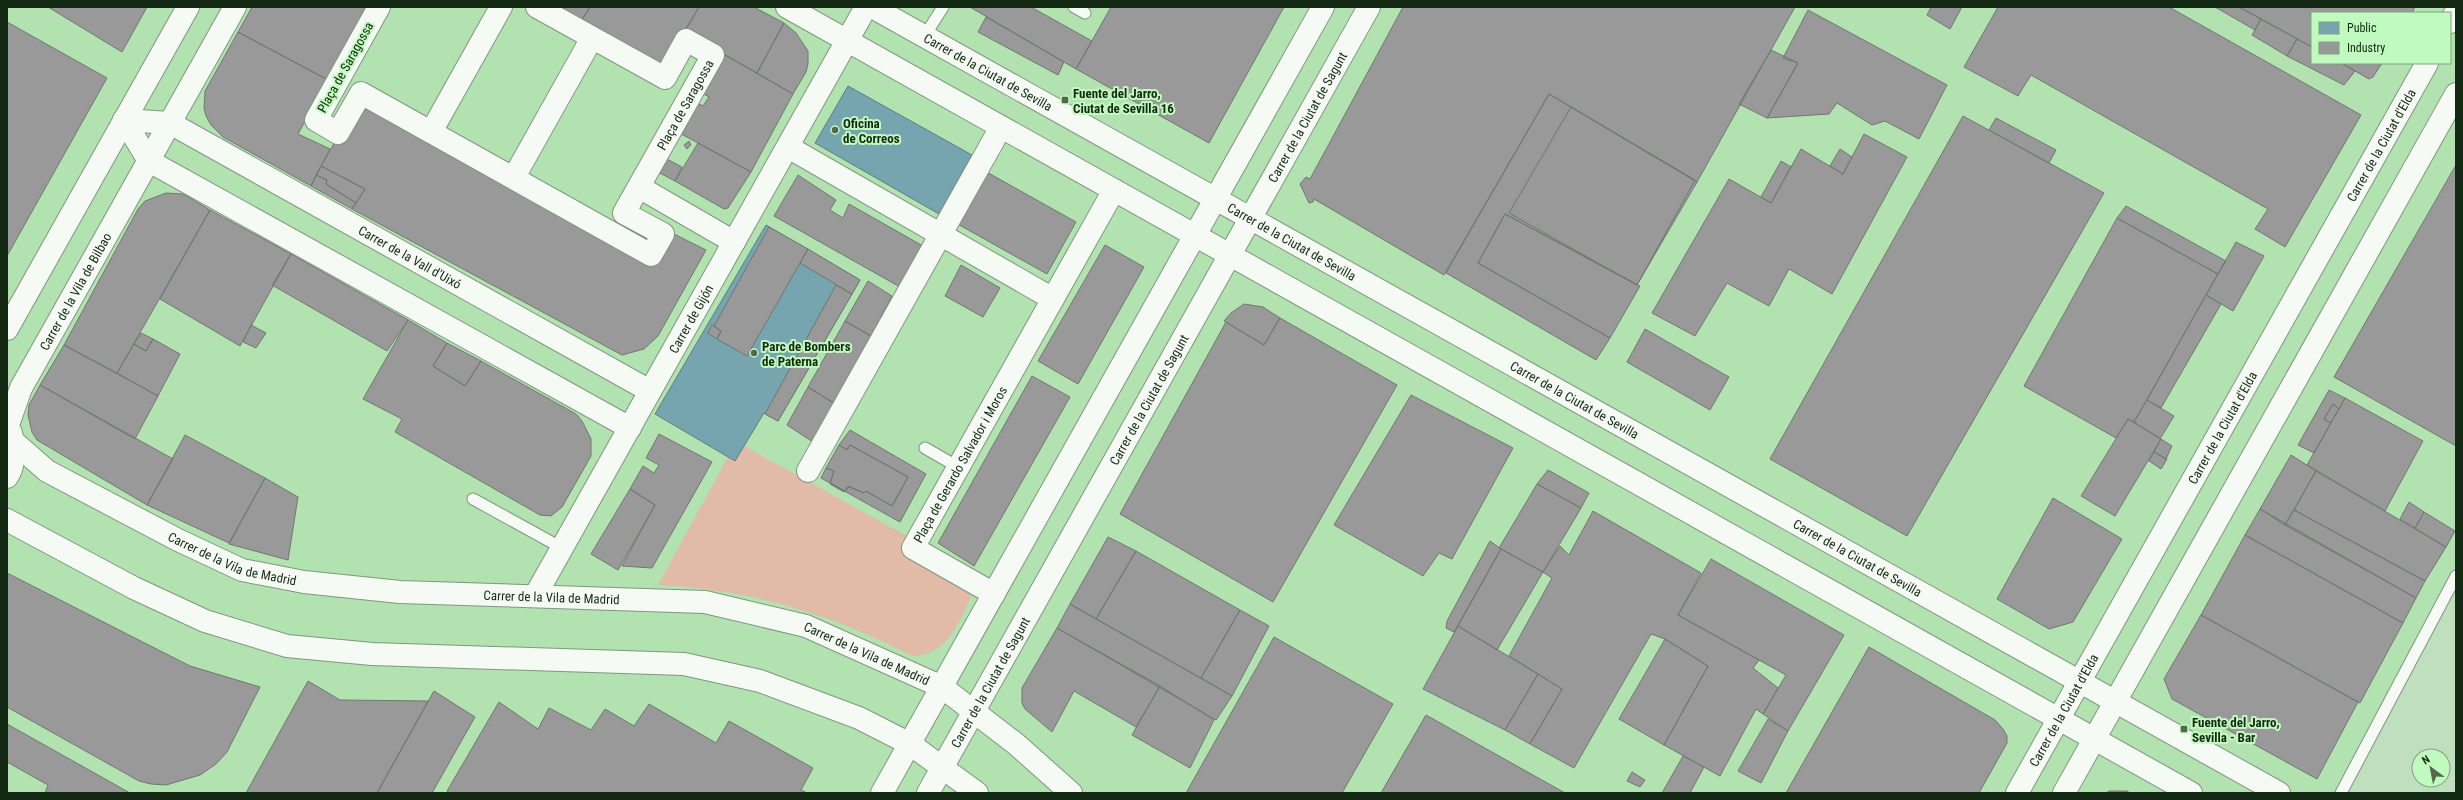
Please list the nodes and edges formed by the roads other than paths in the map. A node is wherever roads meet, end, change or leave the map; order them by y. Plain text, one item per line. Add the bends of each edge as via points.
1 (188, 7) edge
2 (235, 7) edge
3 (379, 7) edge
4 (501, 7) edge
5 (537, 7) edge
6 (787, 7) edge
7 (866, 7) edge
8 (872, 7) edge
9 (943, 7) edge
10 (1074, 7) edge
11 (1323, 7) edge
12 (1369, 7) edge
13 (1085, 13) dead end
14 (924, 36) junction
15 (592, 38) junction
16 (848, 41) junction
17 (2426, 64) edge
18 (2456, 94) edge
19 (124, 120) junction
20 (170, 123) junction
21 (1000, 127) junction
22 (431, 132) junction
23 (788, 147) junction
24 (149, 161) junction
25 (514, 177) junction
26 (639, 187) junction
27 (1114, 190) junction
28 (1216, 199) junction
29 (1250, 219) junction
30 (940, 235) junction
31 (1195, 236) junction
32 (734, 242) junction
33 (1230, 255) junction
34 (1053, 299) junction
35 (7, 329) edge
36 (650, 391) junction
37 (630, 428) junction
38 (10, 430) edge
39 (925, 448) dead end
40 (958, 467) junction
41 (808, 471) dead end
42 (7, 477) edge
43 (473, 499) dead end
44 (7, 520) edge
45 (562, 548) junction
46 (2456, 576) edge
47 (994, 594) junction
48 (535, 596) junction
49 (2079, 682) junction
50 (942, 687) junction
51 (2115, 702) junction
52 (974, 710) junction
53 (2059, 719) junction
54 (2094, 739) junction
55 (910, 744) junction
56 (942, 767) junction
57 (882, 793) edge
58 (928, 793) edge
59 (977, 793) edge
60 (1071, 793) edge
61 (2017, 793) edge
62 (2064, 793) edge
63 (2191, 793) edge
64 (2278, 793) edge
65 (2341, 793) edge

1 - 19 street
2 - 20 street, Carrer de la Vila de Bilbao
3 - 22 street, Plaça de Saragossa via 316,120 338,133 361,93
4 - 22 street
5 - 15 street, Plaça de Saragossa
6 - 16 street
7 - 16 street
8 - 14 street, Carrer de la Ciutat de Sevilla
9 - 14 lane
10 - 13 lane
11 - 28 street
12 - 29 street, Carrer de la Ciutat de Sagunt
14 - 28 street, Carrer de la Ciutat de Sevilla
15 - 25 street
15 - 26 street, Plaça de Saragossa via 665,78 686,40 713,55
16 - 21 street
16 - 23 street, Carrer de Gijón
17 - 49 street, Carrer de la Ciutat d'Elda
18 - 51 street
19 - 20 street
19 - 24 street
19 - 35 street
20 - 24 street, Carrer de la Vila de Bilbao
20 - 36 street, Carrer de la Vall d'Uixó
21 - 27 street
21 - 30 street
22 - 25 street, Plaça de Saragossa
23 - 30 street
23 - 32 street, Carrer de Gijón
24 - 37 street
24 - 38 street, Carrer de la Vila de Bilbao via 21,388
25 - 26 street, Plaça de Saragossa via 651,255 663,234 624,213
26 - 32 street
27 - 31 street
27 - 34 street, Plaça de Gerardo Salvador i Moros
28 - 29 street, Carrer de la Ciutat de Sevilla
28 - 31 street
29 - 33 street, Carrer de la Ciutat de Sagunt
29 - 49 street, Carrer de la Ciutat de Sevilla
30 - 34 street
30 - 41 street
31 - 33 street
31 - 47 street
32 - 36 street, Carrer de Gijón
33 - 52 street, Carrer de la Ciutat de Sagunt
33 - 53 street
34 - 40 street, Plaça de Gerardo Salvador i Moros
36 - 37 street, Carrer de Gijón
37 - 45 street, Carrer de Gijón
38 - 42 street, Carrer de la Vila de Bilbao via 11,471
38 - 48 street, Carrer de la Vila de Madrid via 47,470 178,540 242,570 304,582 400,592
39 - 40 lane
40 - 47 street, Plaça de Gerardo Salvador i Moros via 913,548
43 - 45 lane
44 - 55 street via 134,588 198,618 286,646 372,654 684,664 760,681 858,718
45 - 48 street, Carrer de Gijón
46 - 65 lane
47 - 50 street
48 - 50 street, Carrer de la Vila de Madrid via 705,602 806,626
49 - 51 street, Carrer de la Ciutat de Sevilla
49 - 53 street, Carrer de la Ciutat d'Elda
50 - 52 street, Carrer de la Vila de Madrid
50 - 55 street
51 - 54 street
51 - 64 street, Carrer de la Ciutat de Sevilla
52 - 56 street, Carrer de la Ciutat de Sagunt
52 - 60 street, Carrer de la Vila de Madrid
53 - 54 street
53 - 61 street, Carrer de la Ciutat d'Elda
54 - 62 street
54 - 63 street
55 - 56 street
55 - 57 street
56 - 58 street, Carrer de la Ciutat de Sagunt
56 - 59 street

